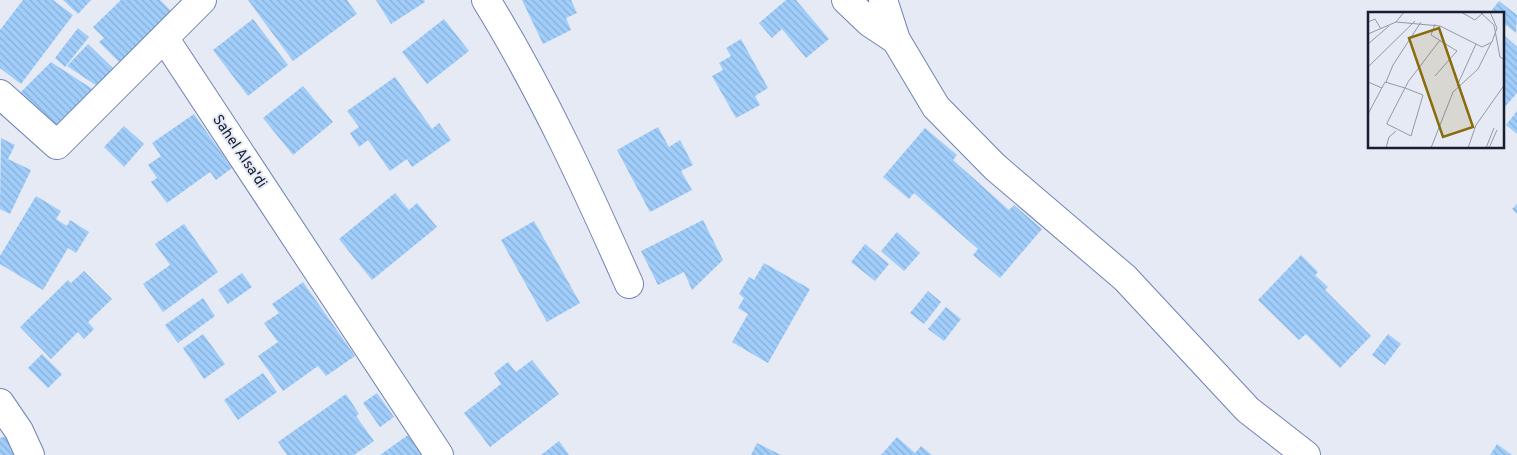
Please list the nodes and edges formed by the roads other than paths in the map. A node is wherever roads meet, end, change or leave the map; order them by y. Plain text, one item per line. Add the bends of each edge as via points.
1 (202, 0) edge
2 (486, 0) edge
3 (846, 0) edge
4 (883, 0) edge
5 (165, 39) junction
6 (896, 40) junction
7 (0, 94) edge
8 (629, 284) dead end
9 (0, 403) edge
10 (30, 455) edge
11 (439, 455) edge
12 (1306, 455) edge

1 - 5 street
2 - 8 street via 573,157
3 - 6 street via 869,22
4 - 6 street
5 - 7 street via 57,145
5 - 11 street, Sahel Alsa'di
6 - 12 street via 936,107 995,167 1125,278 1248,410
9 - 10 street via 20,431

